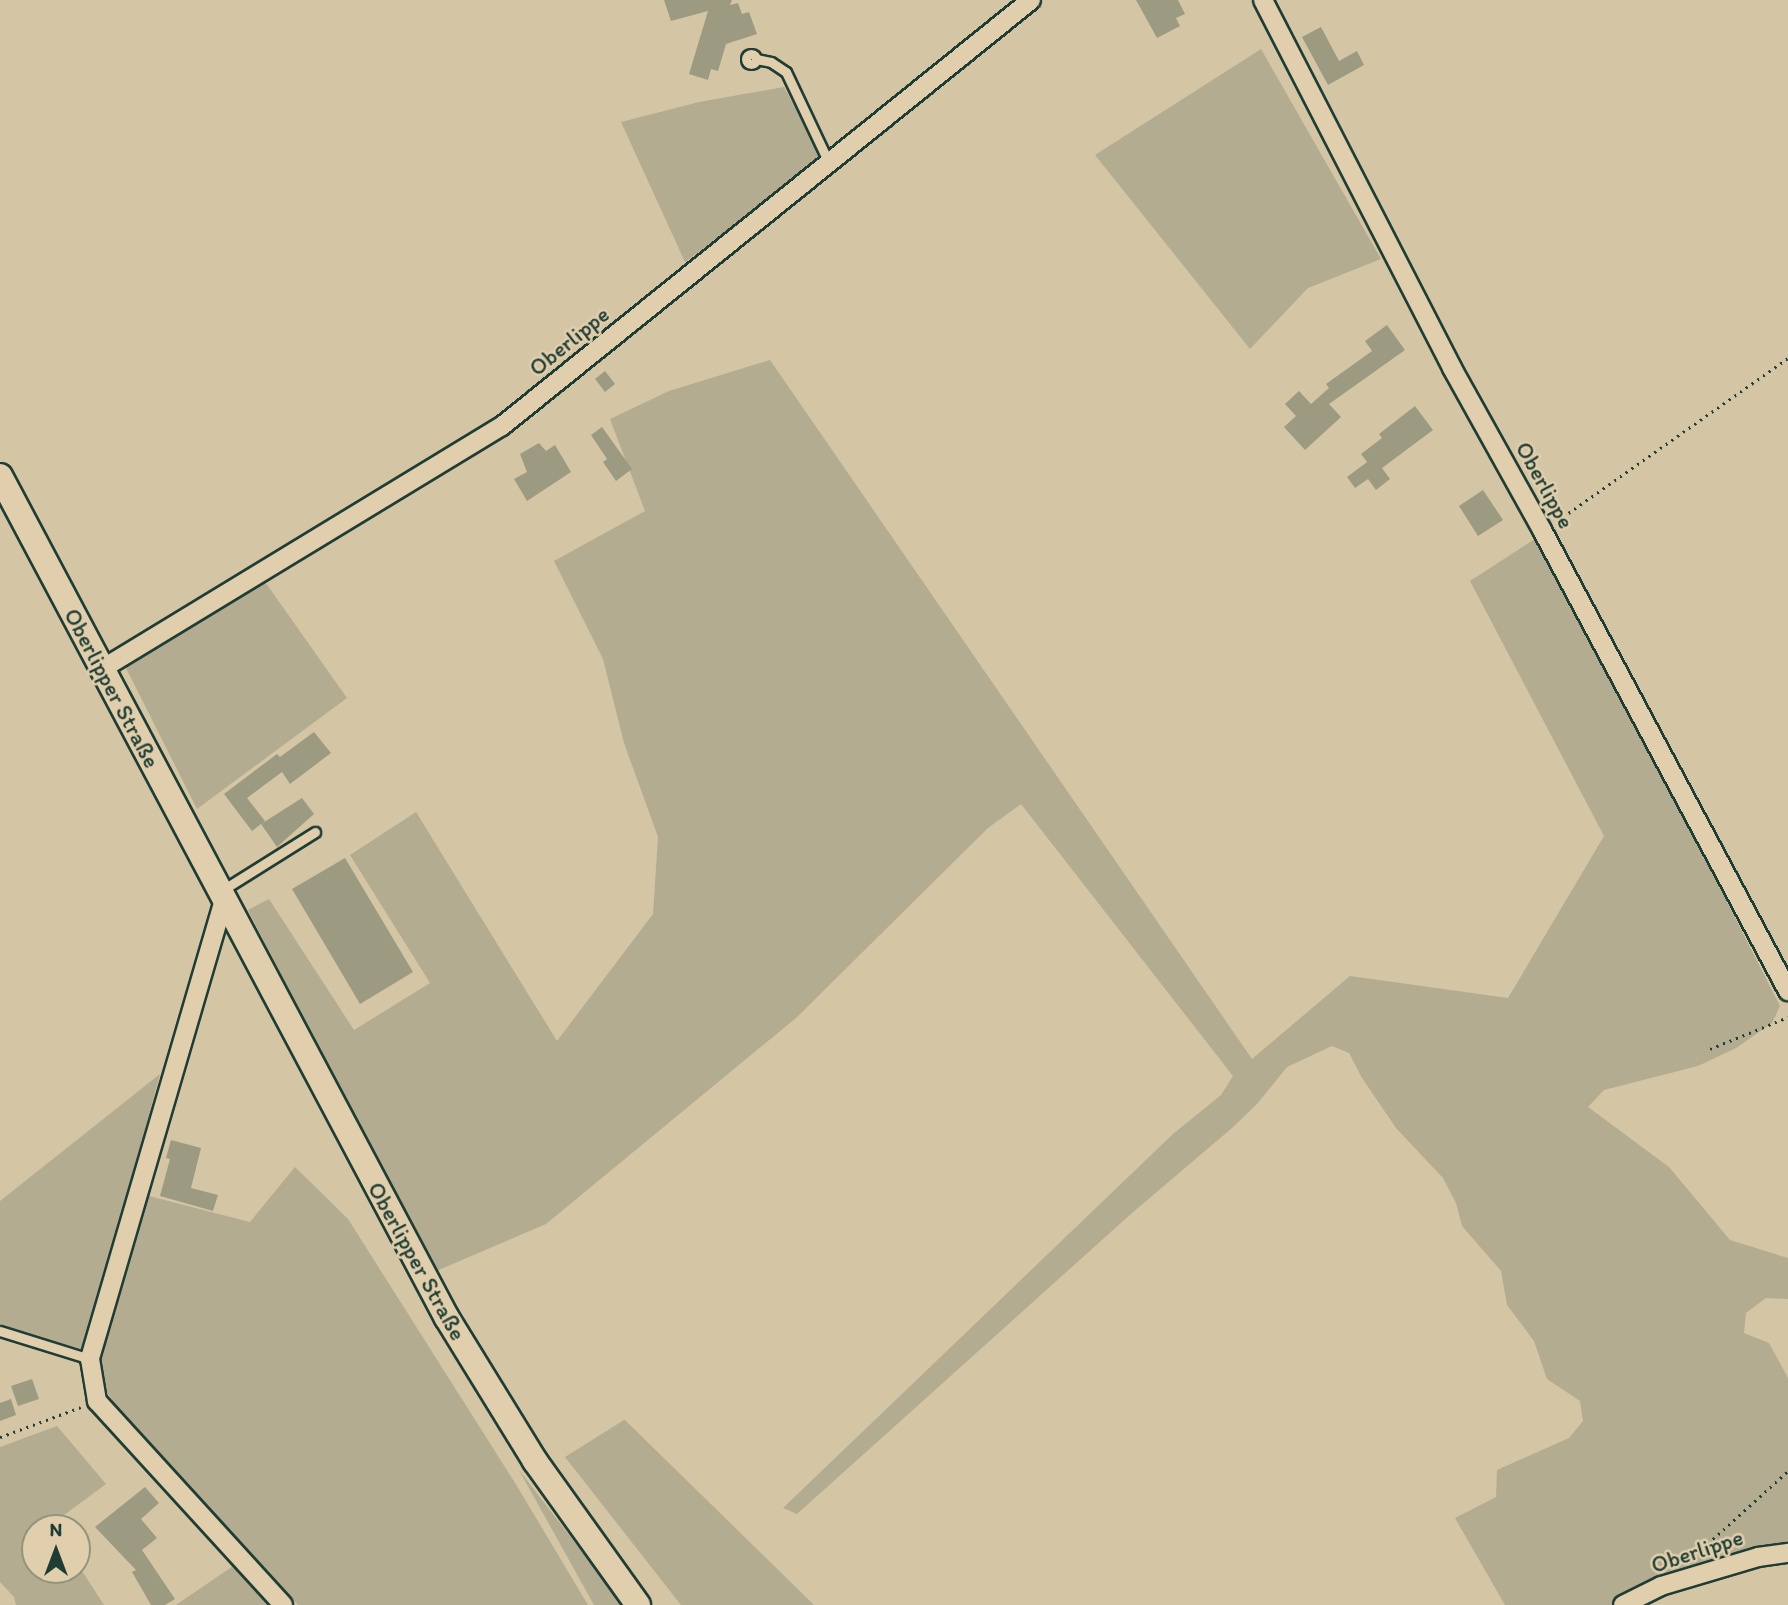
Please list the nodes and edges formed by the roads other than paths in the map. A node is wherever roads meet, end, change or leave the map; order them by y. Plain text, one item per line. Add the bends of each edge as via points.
1 (1031, 0) edge
2 (1263, 0) edge
3 (755, 59) dead end
4 (829, 163) junction
5 (0, 476) edge
6 (102, 669) junction
7 (315, 832) dead end
8 (222, 896) junction
9 (1788, 991) edge
10 (0, 1331) edge
11 (90, 1359) junction
12 (1788, 1553) edge
13 (283, 1605) edge
14 (638, 1605) edge
15 (1623, 1605) edge

1 - 4 street, Oberlippe
2 - 9 street, Oberlippe via 1448,360
3 - 4 lane via 786,72
4 - 6 street, Oberlippe via 502,426
5 - 6 street, Oberlipper Straße
6 - 8 street, Oberlipper Straße
7 - 8 lane
8 - 11 street
8 - 14 street, Oberlipper Straße via 447,1318 535,1461
10 - 11 lane
11 - 13 street via 97,1401
12 - 15 street, Oberlippe via 1758,1557 1661,1586

